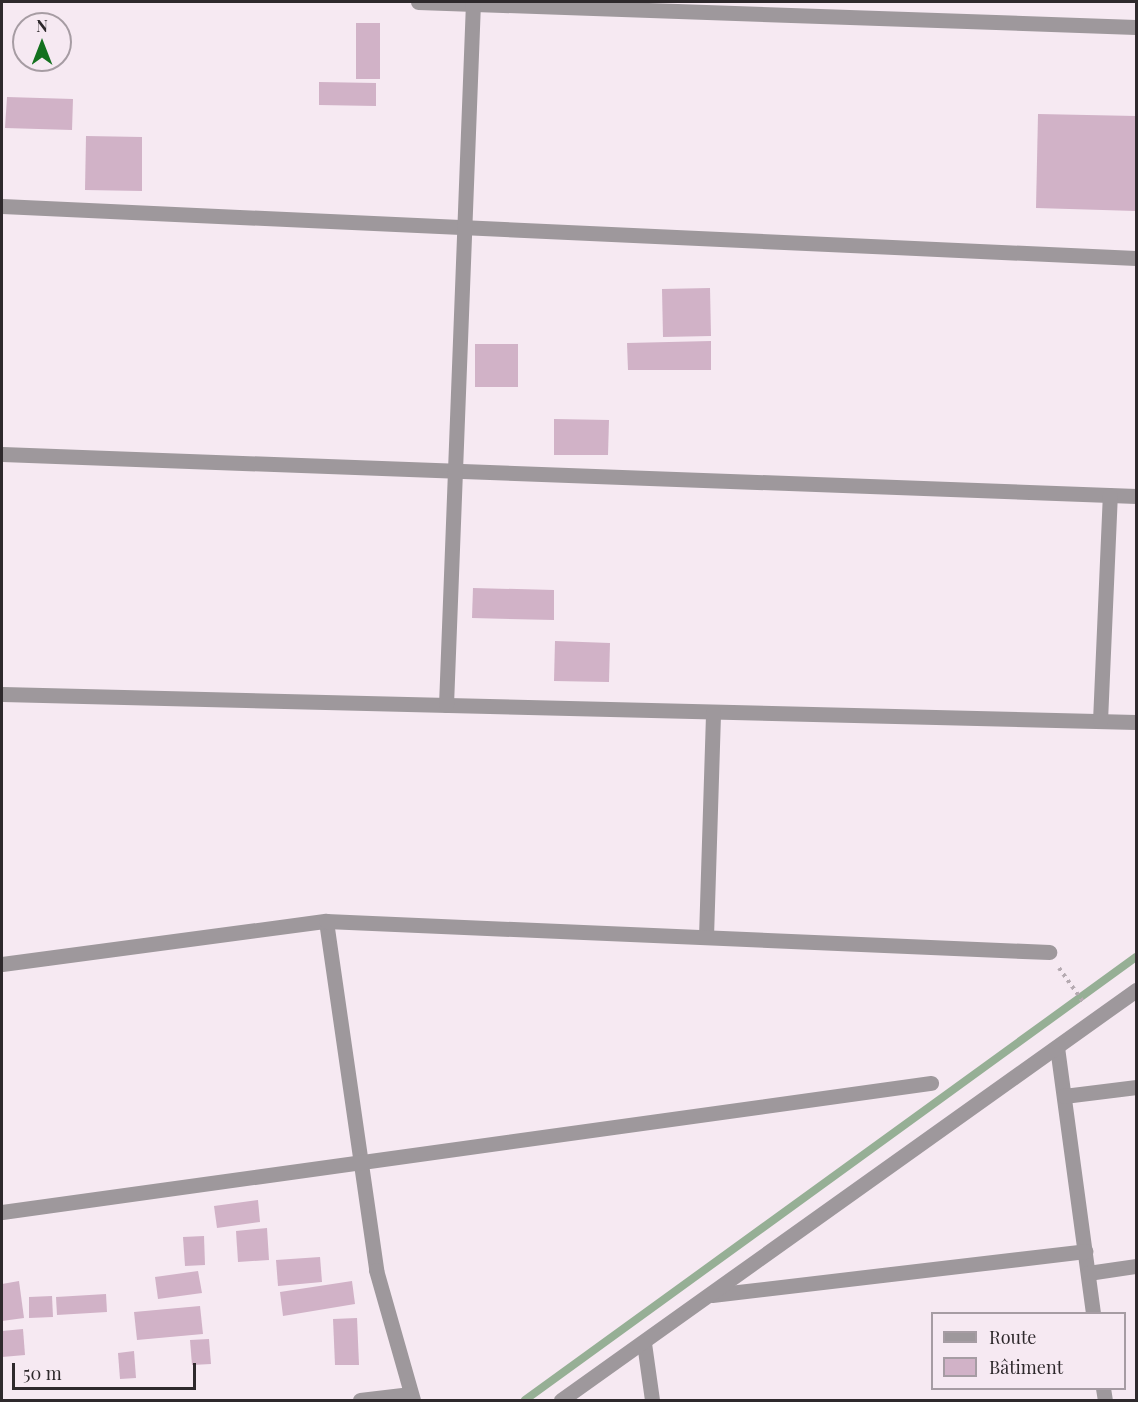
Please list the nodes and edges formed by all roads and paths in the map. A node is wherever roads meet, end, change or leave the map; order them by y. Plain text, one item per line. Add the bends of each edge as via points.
1 (418, 2) edge
2 (473, 2) edge
3 (1137, 27) edge
4 (2, 206) edge
5 (465, 227) junction
6 (1137, 258) edge
7 (2, 454) edge
8 (455, 471) junction
9 (1110, 495) junction
10 (1137, 496) edge
11 (2, 694) edge
12 (446, 705) junction
13 (713, 712) junction
14 (1100, 721) junction
15 (1137, 722) edge
16 (326, 921) junction
17 (706, 937) junction
18 (1048, 952) joint
19 (2, 964) edge
20 (1137, 990) edge
21 (1085, 1005) dead end
22 (1057, 1047) junction
23 (931, 1083) dead end
24 (1137, 1086) edge
25 (1064, 1096) junction
26 (359, 1165) junction
27 (2, 1212) edge
28 (1084, 1251) junction
29 (1137, 1266) edge
30 (1088, 1273) junction
31 (711, 1295) junction
32 (1093, 1312) edge
33 (645, 1343) junction
34 (412, 1397) edge
35 (360, 1401) edge
36 (561, 1401) edge
37 (652, 1401) edge

1 - 2 street
2 - 3 street
2 - 5 street
4 - 5 street
5 - 6 street
5 - 8 street
7 - 8 street
8 - 9 street
8 - 12 street
9 - 10 street
9 - 14 street
11 - 12 street
12 - 13 street
13 - 14 street
13 - 17 street
14 - 15 street
16 - 17 street
16 - 19 street
16 - 26 street
17 - 18 street
18 - 21 path
20 - 22 street
22 - 25 street
22 - 31 street
23 - 26 street
24 - 25 street
25 - 28 street
26 - 27 street
26 - 34 street via 376,1270
28 - 30 street
28 - 31 street
29 - 30 street
30 - 32 street
31 - 33 street
33 - 36 street
33 - 37 street
34 - 35 street

